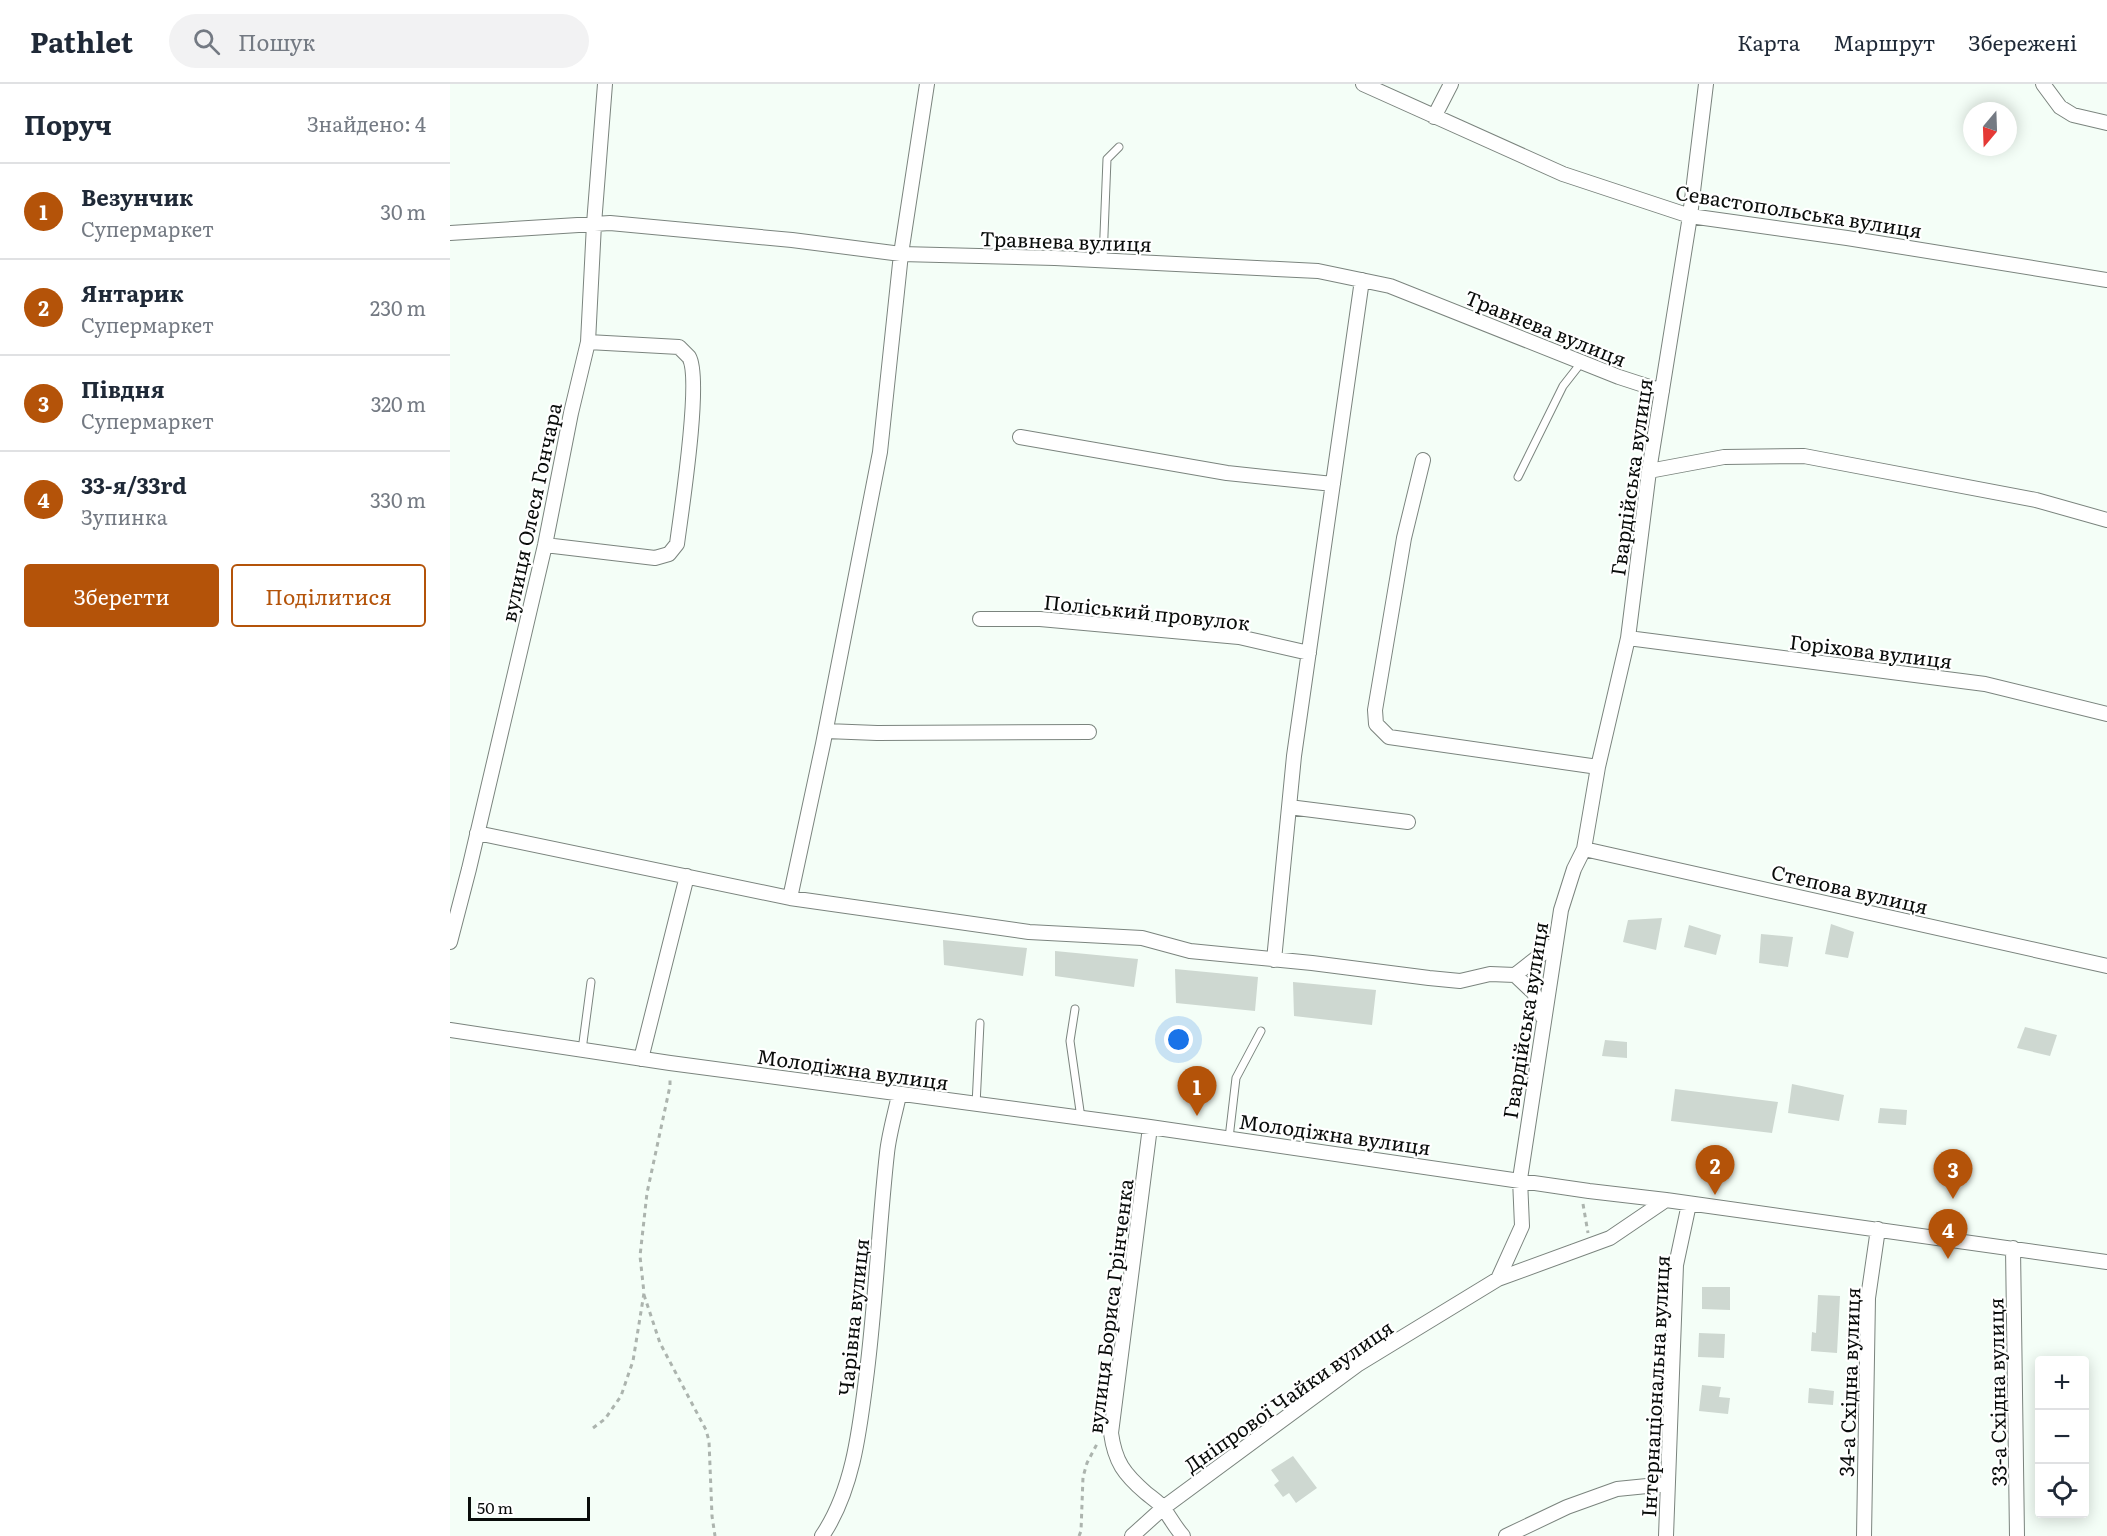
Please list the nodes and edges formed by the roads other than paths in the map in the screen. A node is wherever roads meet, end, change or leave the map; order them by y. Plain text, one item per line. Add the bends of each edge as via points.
1 (605, 84) edge
2 (927, 84) edge
3 (1363, 84) edge
4 (1451, 84) edge
5 (1706, 84) edge
6 (2043, 84) edge
7 (1434, 117) junction
8 (2107, 123) edge
9 (1119, 147) dead end
10 (1690, 216) junction
11 (594, 224) junction
12 (450, 233) edge
13 (901, 254) junction
14 (1102, 260) junction
15 (1362, 280) junction
16 (2107, 280) edge
17 (588, 342) junction
18 (1581, 363) junction
19 (1662, 391) junction
20 (1020, 437) dead end
21 (1423, 460) dead end
22 (1649, 471) junction
23 (1518, 477) dead end
24 (1333, 484) junction
25 (2107, 520) edge
26 (546, 545) junction
27 (980, 619) dead end
28 (1628, 638) junction
29 (1309, 653) junction
30 (2107, 714) edge
31 (826, 731) junction
32 (1089, 732) dead end
33 (1598, 767) junction
34 (1289, 807) junction
35 (1408, 822) dead end
36 (477, 833) junction
37 (1584, 849) junction
38 (687, 876) junction
39 (790, 897) junction
40 (450, 942) edge
41 (1556, 943) junction
42 (1274, 960) junction
43 (2107, 966) edge
44 (1515, 975) junction
45 (591, 982) dead end
46 (1076, 1009) dead end
47 (1544, 1020) junction
48 (980, 1023) dead end
49 (450, 1030) edge
50 (1261, 1031) dead end
51 (582, 1050) junction
52 (641, 1059) junction
53 (899, 1095) junction
54 (976, 1105) junction
55 (1081, 1118) junction
56 (1150, 1127) junction
57 (1229, 1138) junction
58 (1520, 1179) junction
59 (1666, 1200) junction
60 (1689, 1204) junction
61 (1878, 1229) junction
62 (2013, 1248) junction
63 (2107, 1262) edge
64 (1498, 1279) junction
65 (1667, 1484) junction
66 (1163, 1508) junction
67 (822, 1536) edge
68 (1132, 1536) edge
69 (1183, 1536) edge
70 (1506, 1536) edge
71 (1666, 1536) edge
72 (1864, 1536) edge
73 (2017, 1536) edge

1 - 11 street, вулиця Олеся Гончара
2 - 13 street
3 - 7 street, Севастопольська вулиця
4 - 7 street
5 - 10 street, Гвардійська вулиця
6 - 8 street via 2060,107 2073,115
7 - 10 street, Севастопольська вулиця via 1563,174
9 - 14 lane via 1107,159
10 - 16 street, Севастопольська вулиця
10 - 19 street, Гвардійська вулиця
11 - 12 street, Травнева вулиця
11 - 13 street, Травнева вулиця via 769,238
11 - 17 street, вулиця Олеся Гончара
13 - 14 street, Травнева вулиця
13 - 31 street via 880,452
14 - 15 street, Травнева вулиця via 1318,271
15 - 18 street, Травнева вулиця via 1390,286
15 - 24 street
17 - 26 street, вулиця Олеся Гончара
17 - 26 street via 679,347 689,358 693,373 690,435 677,544 669,554 655,558
18 - 19 street, Травнева вулиця
18 - 23 lane via 1563,386
19 - 22 street, Гвардійська вулиця
20 - 24 street via 1227,473
21 - 33 street via 1404,537 1376,724 1389,737
22 - 25 street via 1724,457 1804,456 2036,500
22 - 28 street, Гвардійська вулиця
24 - 29 street
26 - 36 street, вулиця Олеся Гончара
27 - 29 street, Поліський провулок via 1040,619 1239,637
28 - 30 street, Горіхова вулиця via 1985,684
28 - 33 street, Гвардійська вулиця
29 - 34 street
31 - 32 street
31 - 39 street
33 - 37 street, Гвардійська вулиця
34 - 35 street
34 - 42 street
36 - 38 street
36 - 40 street, вулиця Олеся Гончара
37 - 41 street, Гвардійська вулиця via 1561,910
37 - 43 street, Степова вулиця
38 - 39 street
38 - 52 street
39 - 42 street via 1029,932 1142,938 1190,951
41 - 44 street
41 - 47 street, Гвардійська вулиця
42 - 44 street via 1460,981 1490,974
44 - 47 street via 1534,993
45 - 51 lane
46 - 55 lane via 1070,1041
47 - 58 street, Гвардійська вулиця
48 - 54 lane
49 - 51 street, Молодіжна вулиця
50 - 57 lane via 1236,1078
51 - 52 street, Молодіжна вулиця
52 - 53 street, Молодіжна вулиця
53 - 54 street, Молодіжна вулиця
53 - 67 street, Чарівна вулиця via 887,1151 860,1432 854,1462 831,1523
54 - 55 street, Молодіжна вулиця
55 - 56 street, Молодіжна вулиця
56 - 57 street, Молодіжна вулиця
56 - 66 street, вулиця Бориса Грінченка via 1111,1433 1120,1466
57 - 58 street, Молодіжна вулиця
58 - 59 street, Молодіжна вулиця
58 - 64 street, Гвардійська вулиця via 1522,1226
59 - 60 street, Молодіжна вулиця
59 - 64 street, Дніпрової Чайки вулиця via 1610,1238
60 - 61 street, Молодіжна вулиця
60 - 65 street, Інтернаціональна вулиця via 1676,1265
61 - 62 street, Молодіжна вулиця
61 - 72 street, 34-а Східна вулиця via 1868,1298
62 - 63 street, Молодіжна вулиця
62 - 73 street, 33-а Східна вулиця
64 - 66 street, Дніпрової Чайки вулиця via 1357,1365
65 - 70 street via 1617,1490 1567,1507
65 - 71 street, Інтернаціональна вулиця
66 - 68 street, Дніпрової Чайки вулиця
66 - 69 street, вулиця Бориса Грінченка

